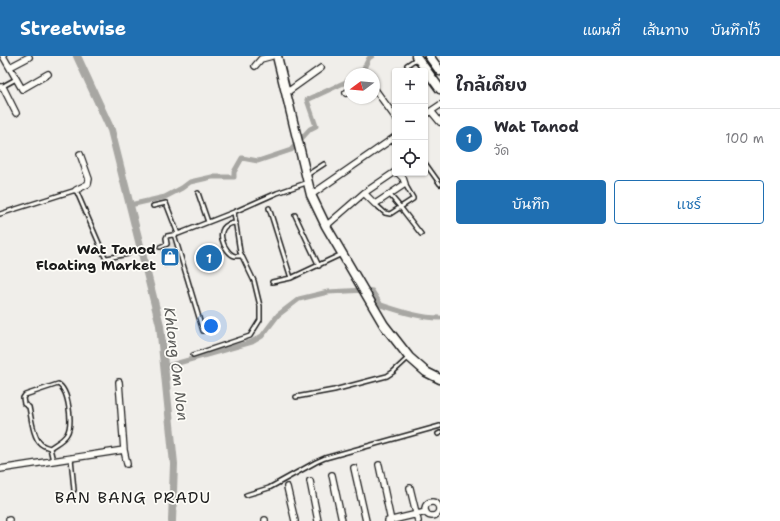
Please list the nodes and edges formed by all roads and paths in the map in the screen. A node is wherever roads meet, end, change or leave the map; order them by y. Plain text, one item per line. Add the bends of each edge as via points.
1 (2, 56) edge
2 (429, 56) edge
3 (29, 57) edge
4 (277, 57) edge
5 (417, 57) edge
6 (255, 66) dead end
7 (10, 67) junction
8 (321, 68) dead end
9 (410, 68) edge
10 (440, 71) edge
11 (48, 74) dead end
12 (16, 79) junction
13 (3, 86) edge
14 (440, 89) edge
15 (286, 93) junction
16 (380, 96) edge
17 (440, 105) edge
18 (431, 111) junction
19 (16, 113) dead end
20 (392, 113) edge
21 (428, 113) edge
22 (440, 122) edge
23 (392, 139) edge
24 (80, 154) dead end
25 (324, 164) dead end
26 (428, 167) edge
27 (392, 175) edge
28 (400, 176) edge
29 (307, 179) junction
30 (405, 184) junction
31 (440, 184) edge
32 (76, 190) junction
33 (198, 193) dead end
34 (364, 193) junction
35 (389, 194) junction
36 (312, 195) junction
37 (375, 204) junction
38 (153, 206) dead end
39 (269, 208) dead end
40 (402, 208) junction
41 (234, 212) junction
42 (0, 214) edge
43 (295, 215) dead end
44 (208, 222) junction
45 (236, 223) junction
46 (326, 226) junction
47 (174, 234) junction
48 (178, 234) junction
49 (421, 234) dead end
50 (160, 247) joint
51 (128, 254) joint
52 (342, 254) junction
53 (241, 256) junction
54 (318, 266) junction
55 (291, 278) junction
56 (272, 282) dead end
57 (203, 332) dead end
58 (193, 355) dead end
59 (409, 357) junction
60 (440, 379) edge
61 (119, 382) dead end
62 (296, 397) dead end
63 (440, 426) edge
64 (50, 448) junction
65 (124, 450) junction
66 (71, 458) junction
67 (53, 461) junction
68 (127, 464) dead end
69 (378, 465) dead end
70 (354, 468) dead end
71 (0, 469) edge
72 (332, 475) dead end
73 (310, 481) dead end
74 (287, 487) dead end
75 (410, 488) dead end
76 (74, 490) dead end
77 (246, 495) dead end
78 (439, 508) edge
79 (426, 512) junction
80 (416, 514) junction
81 (295, 521) edge
82 (318, 521) edge
83 (342, 521) edge
84 (366, 521) edge
85 (390, 521) edge
86 (418, 521) edge

1 - 7 street
2 - 10 street
3 - 7 street
4 - 6 street via 261,59
4 - 15 street
5 - 9 lane via 407,65
5 - 14 street
7 - 12 street
8 - 15 street
11 - 12 street via 22,89
12 - 13 lane
13 - 19 street
15 - 29 street
16 - 20 street
17 - 18 street
18 - 21 street
18 - 22 street
23 - 36 street
24 - 32 street via 89,179 88,184
25 - 29 lane
26 - 31 lane
27 - 34 street
28 - 30 street
29 - 36 street
29 - 41 lane
30 - 35 street
30 - 40 lane via 413,199
32 - 42 lane
32 - 51 lane via 105,257
33 - 44 lane
34 - 37 street
34 - 46 street
35 - 37 street
35 - 40 lane
36 - 46 street
37 - 40 lane via 387,214
38 - 48 lane via 166,203
39 - 55 lane
40 - 49 lane
41 - 44 lane
41 - 45 lane
43 - 54 lane
44 - 48 lane
45 - 53 lane
45 - 53 lane via 227,224 221,235 227,251 235,256
46 - 52 street
47 - 48 lane
47 - 50 lane via 166,237 167,244
47 - 57 lane
50 - 51 path
52 - 54 lane
52 - 59 street via 384,325
53 - 58 lane via 254,281 260,306 260,320 250,336
54 - 55 lane
55 - 56 lane
59 - 60 street via 426,372
59 - 62 lane via 386,376
61 - 65 street
63 - 77 lane via 326,458 269,488
64 - 64 lane via 68,433 69,428 70,408 63,389 58,384 25,395 23,398 24,404 29,407 38,441
64 - 67 lane
65 - 66 street
65 - 68 street
66 - 67 street
66 - 76 lane
67 - 71 street
69 - 85 street
70 - 84 street
72 - 83 street
73 - 82 street
74 - 81 street
75 - 80 street
78 - 79 street via 434,516
78 - 79 street via 436,504 430,503
79 - 80 street
80 - 85 street
80 - 86 street

